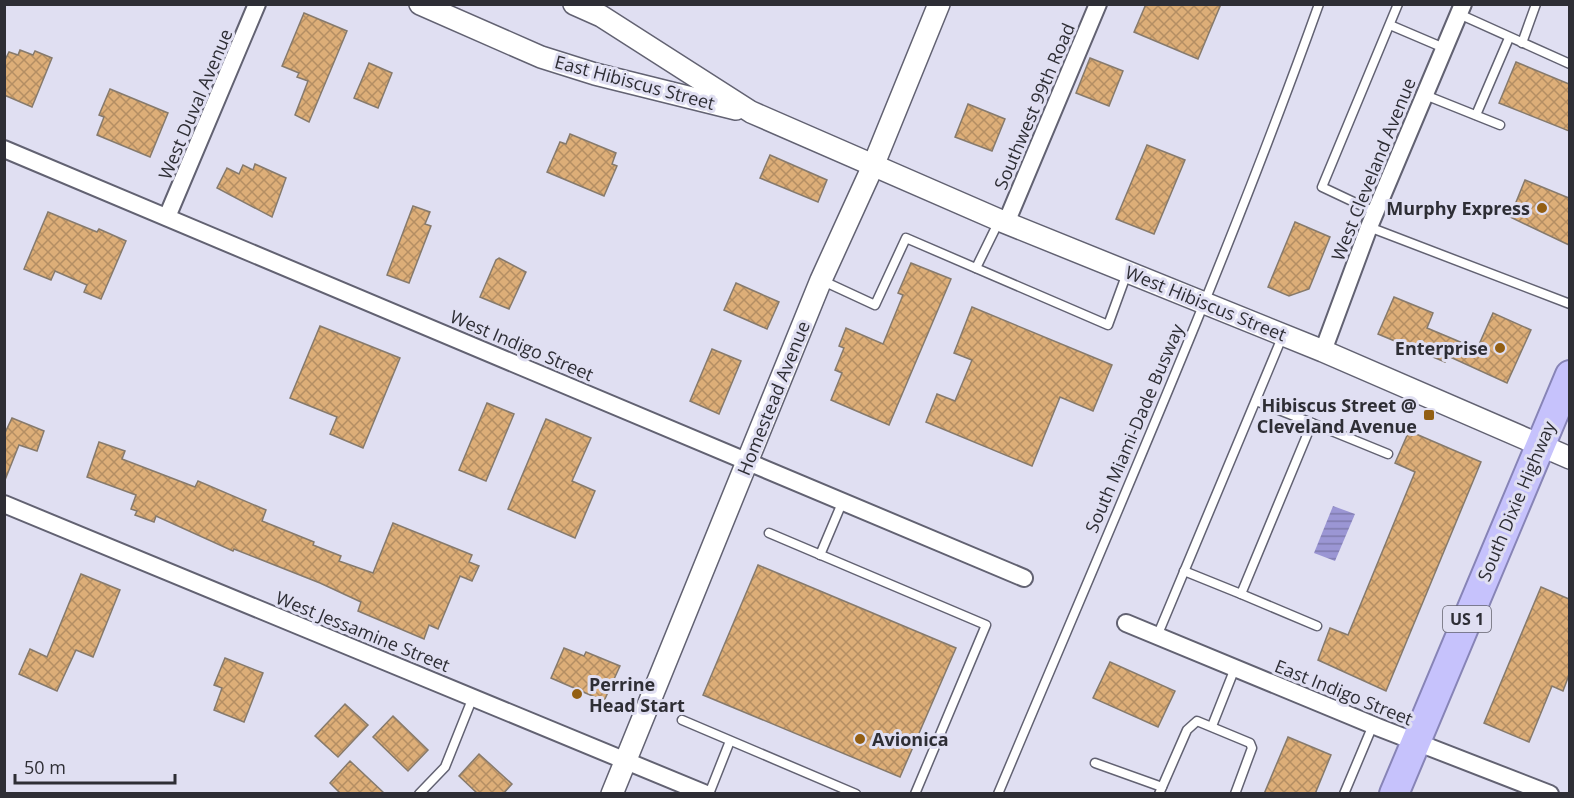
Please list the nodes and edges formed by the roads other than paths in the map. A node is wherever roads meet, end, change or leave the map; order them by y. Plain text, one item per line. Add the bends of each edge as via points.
1 (257, 4) edge
2 (420, 4) edge
3 (574, 4) edge
4 (939, 4) edge
5 (1098, 4) edge
6 (1319, 4) edge
7 (1398, 4) edge
8 (1536, 4) edge
9 (1461, 9) edge
10 (1390, 25) junction
11 (1509, 38) junction
12 (1522, 43) junction
13 (1444, 48) junction
14 (1569, 64) edge
15 (1425, 95) junction
16 (752, 112) junction
17 (1476, 115) junction
18 (1500, 125) dead end
19 (4, 149) edge
20 (873, 166) junction
21 (167, 217) junction
22 (1372, 219) junction
23 (1002, 221) junction
24 (976, 268) junction
25 (1128, 271) junction
26 (820, 280) junction
27 (1204, 302) junction
28 (1569, 304) edge
29 (1283, 334) junction
30 (1323, 351) junction
31 (1567, 388) edge
32 (1256, 401) junction
33 (1312, 423) junction
34 (1539, 444) junction
35 (1388, 454) dead end
36 (1569, 458) edge
37 (747, 462) junction
38 (842, 503) junction
39 (4, 504) edge
40 (769, 533) dead end
41 (820, 555) junction
42 (1184, 571) junction
43 (1024, 578) dead end
44 (1241, 594) junction
45 (1126, 623) dead end
46 (1317, 626) dead end
47 (1158, 634) junction
48 (1235, 668) junction
49 (473, 697) junction
50 (682, 720) dead end
51 (1373, 725) junction
52 (1212, 726) junction
53 (730, 741) junction
54 (1416, 742) junction
55 (627, 760) junction
56 (1095, 763) dead end
57 (1161, 790) edge
58 (419, 794) edge
59 (612, 794) edge
60 (707, 794) edge
61 (856, 794) edge
62 (915, 794) edge
63 (998, 794) edge
64 (1235, 794) edge
65 (1344, 794) edge
66 (1394, 794) edge
67 (1550, 794) edge

1 - 21 street, West Duval Avenue
2 - 16 street, East Hibiscus Street via 542,57 585,71
3 - 16 street, East Hibiscus Street via 601,16
4 - 20 street, Homestead Avenue
5 - 23 street, Southwest 99th Road
6 - 27 lane, South Miami-Dade Busway
7 - 10 lane
8 - 12 lane
9 - 11 lane
9 - 13 street, West Cleveland Avenue
10 - 13 lane
10 - 22 lane via 1322,187
11 - 12 lane
11 - 17 lane
12 - 14 lane
13 - 15 street, West Cleveland Avenue
15 - 17 lane
15 - 22 street, West Cleveland Avenue
16 - 20 street, East Hibiscus Street
17 - 18 lane
19 - 21 street, West Indigo Street
20 - 23 street, West Hibiscus Street
20 - 26 street, Homestead Avenue
21 - 37 street, West Indigo Street
22 - 28 lane
22 - 30 street, West Cleveland Avenue
23 - 24 lane
23 - 25 street, West Hibiscus Street
24 - 25 lane via 1108,324
24 - 26 lane via 906,238 875,305
25 - 27 street, West Hibiscus Street
26 - 37 street, Homestead Avenue
27 - 29 street, West Hibiscus Street
27 - 63 lane, South Miami-Dade Busway
29 - 30 street, West Hibiscus Street
29 - 32 lane
30 - 34 street, West Hibiscus Street
31 - 34 highway, South Dixie Highway / US 1
32 - 33 lane
32 - 42 lane
33 - 35 lane
33 - 44 lane
34 - 36 street
34 - 54 highway, South Dixie Highway / US 1
37 - 38 street, West Indigo Street
37 - 55 street, Homestead Avenue
38 - 41 lane
38 - 43 street, West Indigo Street
39 - 49 street, West Jessamine Street
40 - 41 lane
41 - 62 lane via 986,625
42 - 44 lane
42 - 47 lane
44 - 46 lane
45 - 47 street, East Indigo Street
47 - 48 street, East Indigo Street
48 - 51 street, East Indigo Street
48 - 52 lane
49 - 55 street, West Jessamine Street
49 - 58 lane via 445,767
50 - 53 lane
51 - 54 street, East Indigo Street
51 - 65 lane
52 - 57 lane via 1197,721 1188,727
52 - 64 lane via 1248,742 1252,748
53 - 60 lane
53 - 61 lane
54 - 66 highway, South Dixie Highway / US 1
54 - 67 street, East Indigo Street
55 - 59 street, Homestead Avenue
55 - 60 street, West Jessamine Street
56 - 57 lane

